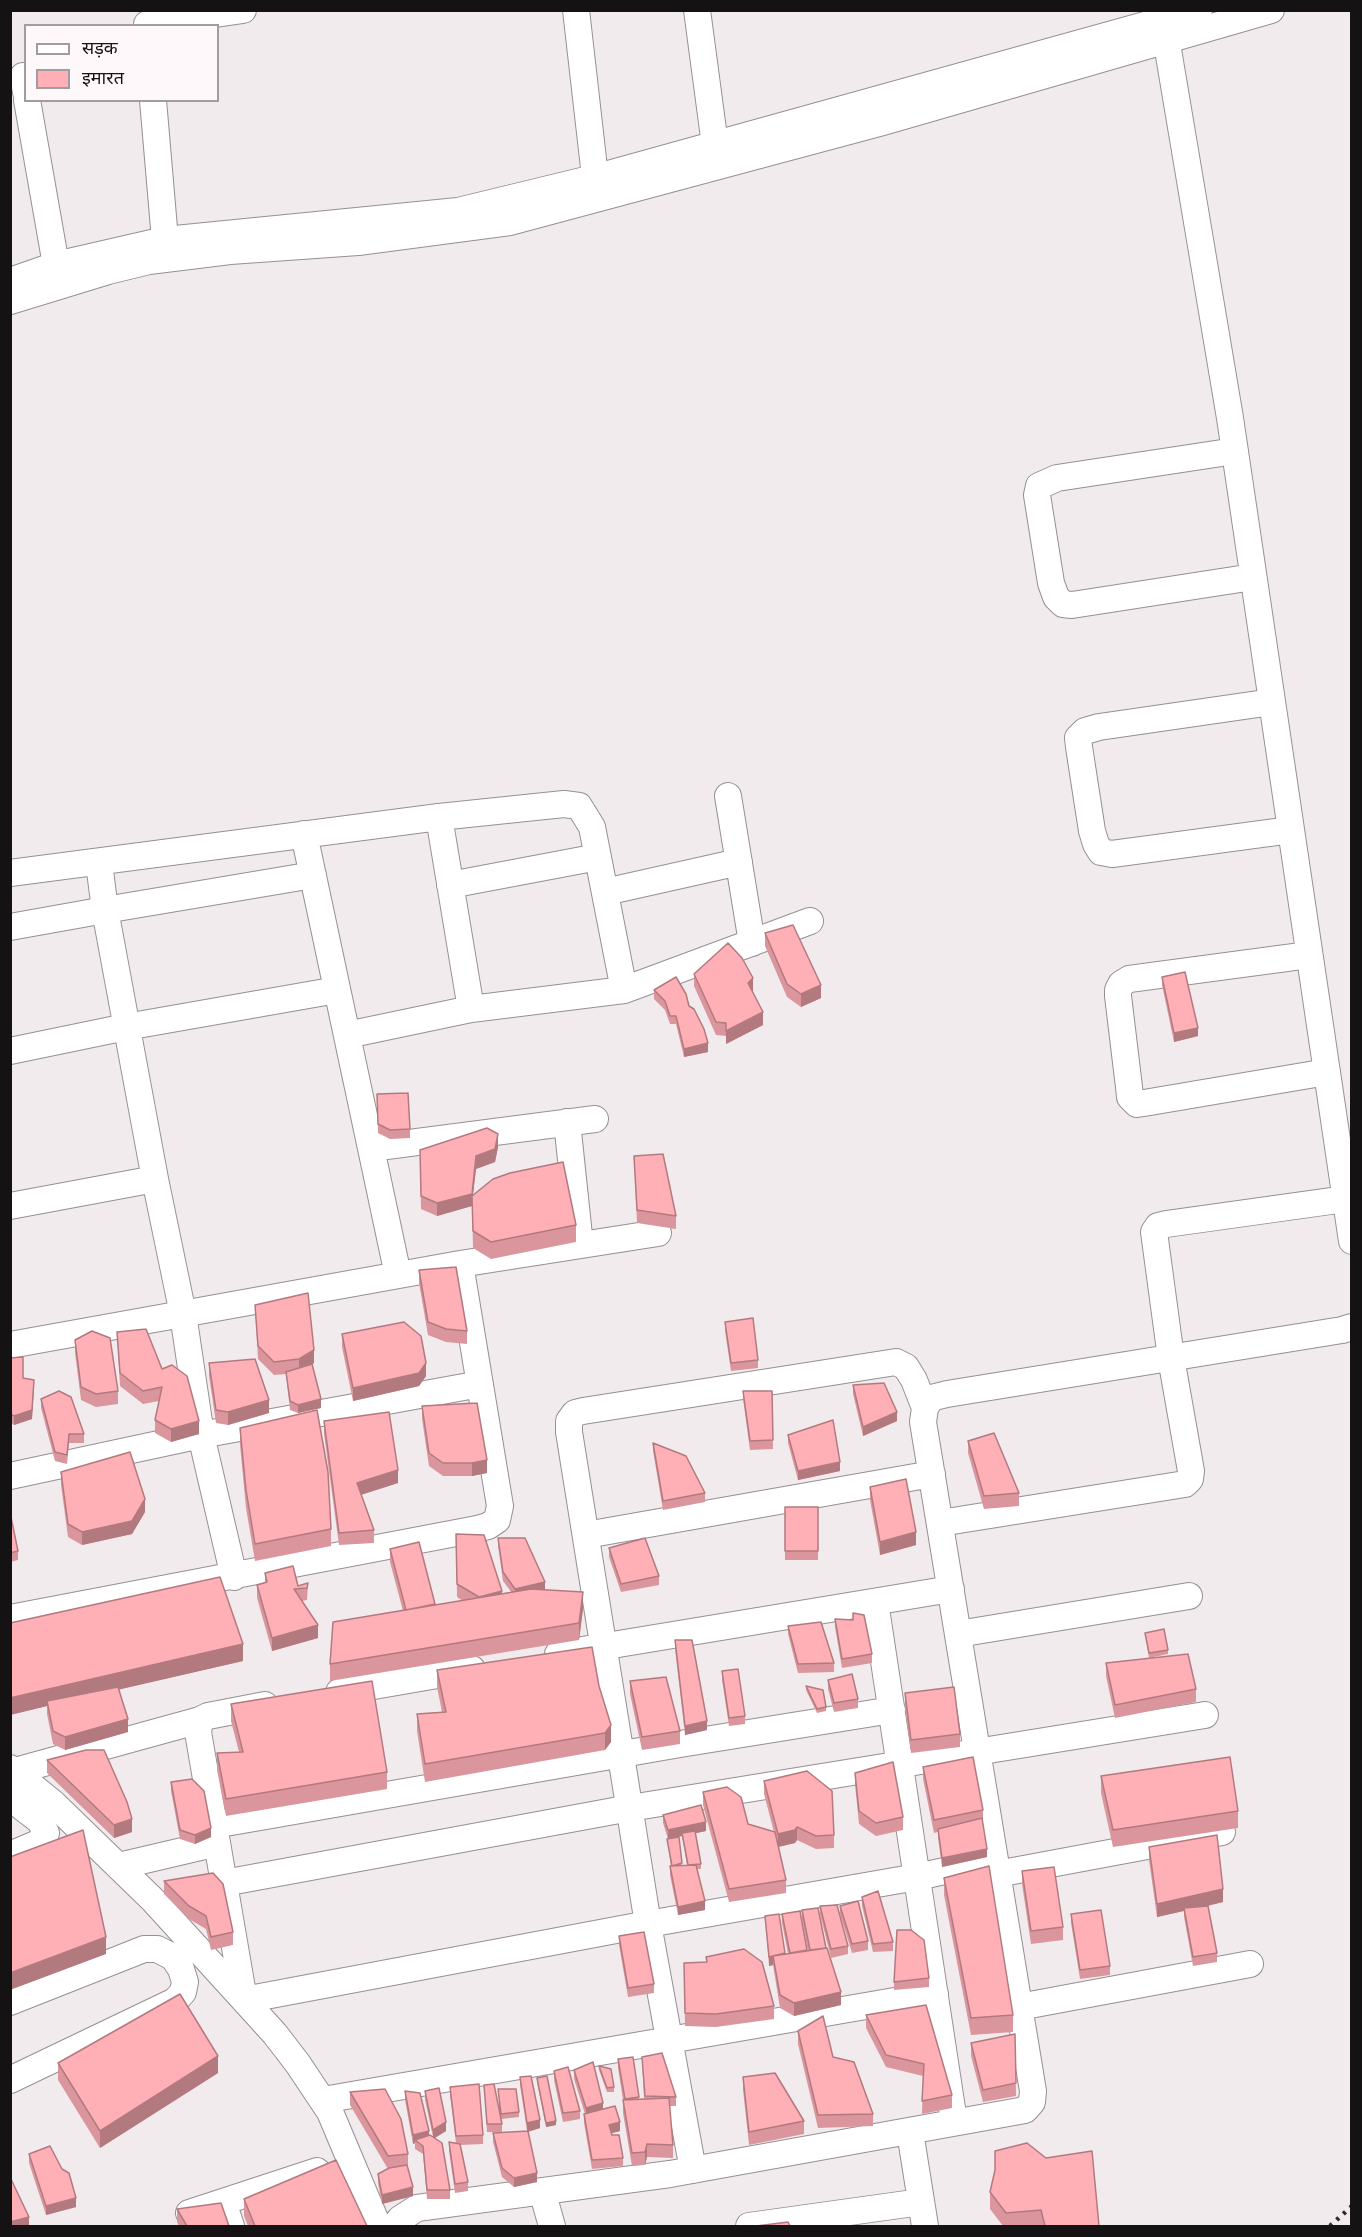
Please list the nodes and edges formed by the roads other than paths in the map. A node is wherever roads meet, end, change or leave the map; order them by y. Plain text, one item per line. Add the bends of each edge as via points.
1 (243, 10) edge
2 (576, 10) edge
3 (697, 10) edge
4 (1199, 10) edge
5 (1271, 10) edge
6 (146, 20) edge
7 (1166, 31) junction
8 (27, 102) edge
9 (153, 102) edge
10 (716, 156) junction
11 (596, 189) junction
12 (165, 240) junction
13 (56, 265) junction
14 (10, 281) edge
15 (10, 301) edge
16 (1235, 451) junction
17 (1253, 577) junction
18 (1272, 702) junction
19 (728, 796) dead end
20 (439, 817) junction
21 (1291, 830) junction
22 (304, 834) junction
23 (598, 857) junction
24 (739, 862) junction
25 (99, 863) junction
26 (10, 873) edge
27 (313, 875) junction
28 (450, 885) junction
29 (605, 892) junction
30 (105, 910) junction
31 (810, 921) dead end
32 (10, 927) edge
33 (753, 943) junction
34 (1309, 955) junction
35 (337, 990) junction
36 (624, 990) junction
37 (471, 1009) junction
38 (126, 1027) junction
39 (347, 1035) junction
40 (10, 1051) edge
41 (1327, 1072) junction
42 (595, 1119) dead end
43 (567, 1122) junction
44 (371, 1148) junction
45 (155, 1179) junction
46 (1345, 1199) junction
47 (10, 1206) edge
48 (658, 1233) dead end
49 (1352, 1241) edge
50 (580, 1245) junction
51 (460, 1264) junction
52 (398, 1275) junction
53 (183, 1314) junction
54 (1352, 1327) edge
55 (10, 1345) edge
56 (1171, 1358) junction
57 (480, 1384) junction
58 (925, 1408) junction
59 (201, 1435) junction
60 (932, 1474) junction
61 (10, 1476) edge
62 (940, 1523) junction
63 (586, 1535) junction
64 (234, 1577) junction
65 (951, 1589) junction
66 (1189, 1596) dead end
67 (875, 1602) junction
68 (10, 1618) edge
69 (958, 1634) junction
70 (603, 1646) junction
71 (534, 1658) edge
72 (499, 1664) edge
73 (892, 1710) junction
74 (1205, 1715) dead end
75 (200, 1720) junction
76 (977, 1750) junction
77 (621, 1754) junction
78 (900, 1764) junction
79 (13, 1770) edge
80 (10, 1798) edge
81 (630, 1808) junction
82 (1222, 1832) edge
83 (216, 1834) junction
84 (10, 1855) edge
85 (119, 1866) junction
86 (996, 1867) junction
87 (918, 1877) junction
88 (224, 1883) junction
89 (648, 1924) junction
90 (1250, 1964) dead end
91 (935, 1994) junction
92 (244, 2000) junction
93 (10, 2001) edge
94 (1019, 2007) junction
95 (669, 2041) junction
96 (10, 2080) edge
97 (323, 2100) junction
98 (954, 2124) junction
99 (910, 2132) junction
100 (351, 2160) junction
101 (693, 2170) junction
102 (542, 2191) junction
103 (224, 2202) junction
104 (185, 2214) edge
105 (923, 2214) edge
106 (231, 2226) edge
107 (378, 2226) edge
108 (395, 2226) edge
109 (550, 2226) edge
110 (749, 2226) edge

1 - 6 street
2 - 11 street
3 - 10 street
4 - 7 street
5 - 7 street
7 - 10 street
7 - 16 street
8 - 13 street
9 - 12 street
10 - 11 street
11 - 12 street via 458,211
11 - 15 street via 483,227 149,261
12 - 13 street
13 - 14 street
16 - 17 street
16 - 17 street via 1057,478 1039,486 1037,495 1051,583 1063,604
17 - 18 street
18 - 21 street
18 - 21 street via 1099,727 1078,738 1079,747 1092,831 1101,852 1112,854
19 - 24 street
20 - 22 street
20 - 23 street via 564,804 579,806 592,827
20 - 28 street
21 - 34 street
22 - 25 street
22 - 27 street
23 - 28 street
23 - 29 street
24 - 29 street
24 - 33 street
25 - 26 street
25 - 30 street
27 - 30 street
27 - 35 street
28 - 37 street
29 - 36 street
30 - 32 street
30 - 38 street
31 - 33 street
33 - 36 street
34 - 41 street
34 - 41 street via 1129,979 1121,984 1118,996 1130,1097 1137,1104
35 - 38 street
35 - 39 street
36 - 37 street
37 - 39 street
38 - 40 street
38 - 45 street
39 - 44 street
41 - 46 street
42 - 43 street
43 - 44 street
43 - 50 street
44 - 52 street
45 - 47 street
45 - 53 street
46 - 49 street
46 - 56 street via 1158,1226 1154,1241
48 - 50 street
50 - 51 street
51 - 52 street
51 - 57 street
52 - 53 street
53 - 55 street
53 - 59 street
54 - 56 street
56 - 58 street via 947,1394 931,1398
56 - 62 street via 1191,1471 1185,1484
57 - 59 street
57 - 64 street via 500,1506 497,1520 477,1529
58 - 60 street via 923,1422
58 - 63 street via 906,1367 896,1362 575,1413 569,1421 569,1432
59 - 61 street
59 - 64 street
60 - 62 street
60 - 63 street
62 - 65 street
63 - 70 street
64 - 68 street
65 - 67 street
65 - 69 street
66 - 69 street
67 - 70 street
67 - 73 street
69 - 76 street
70 - 71 street
70 - 77 street
72 - 75 street
73 - 77 street
73 - 78 street
74 - 76 street
75 - 79 street
75 - 83 street via 198,1732
76 - 78 street
76 - 86 street
77 - 81 street
77 - 83 street
78 - 81 street
78 - 87 street
79 - 85 street
80 - 84 street via 40,1821 46,1833 43,1841
81 - 88 street
81 - 89 street
82 - 86 street
83 - 85 street
83 - 88 street
85 - 92 street
86 - 87 street
86 - 94 street
87 - 89 street
87 - 91 street
88 - 92 street
89 - 92 street
89 - 95 street
90 - 94 street
91 - 95 street
91 - 98 street
92 - 97 street
93 - 96 street via 144,1949 157,1949 173,1957 185,1982 175,2001
94 - 98 street via 1032,2102 1015,2113
95 - 97 street
95 - 101 street
97 - 100 street
98 - 99 street
99 - 101 street
99 - 105 street
100 - 103 street
100 - 107 street
101 - 102 street
102 - 108 street via 417,2208
102 - 109 street
103 - 104 street
103 - 106 street
105 - 110 street

